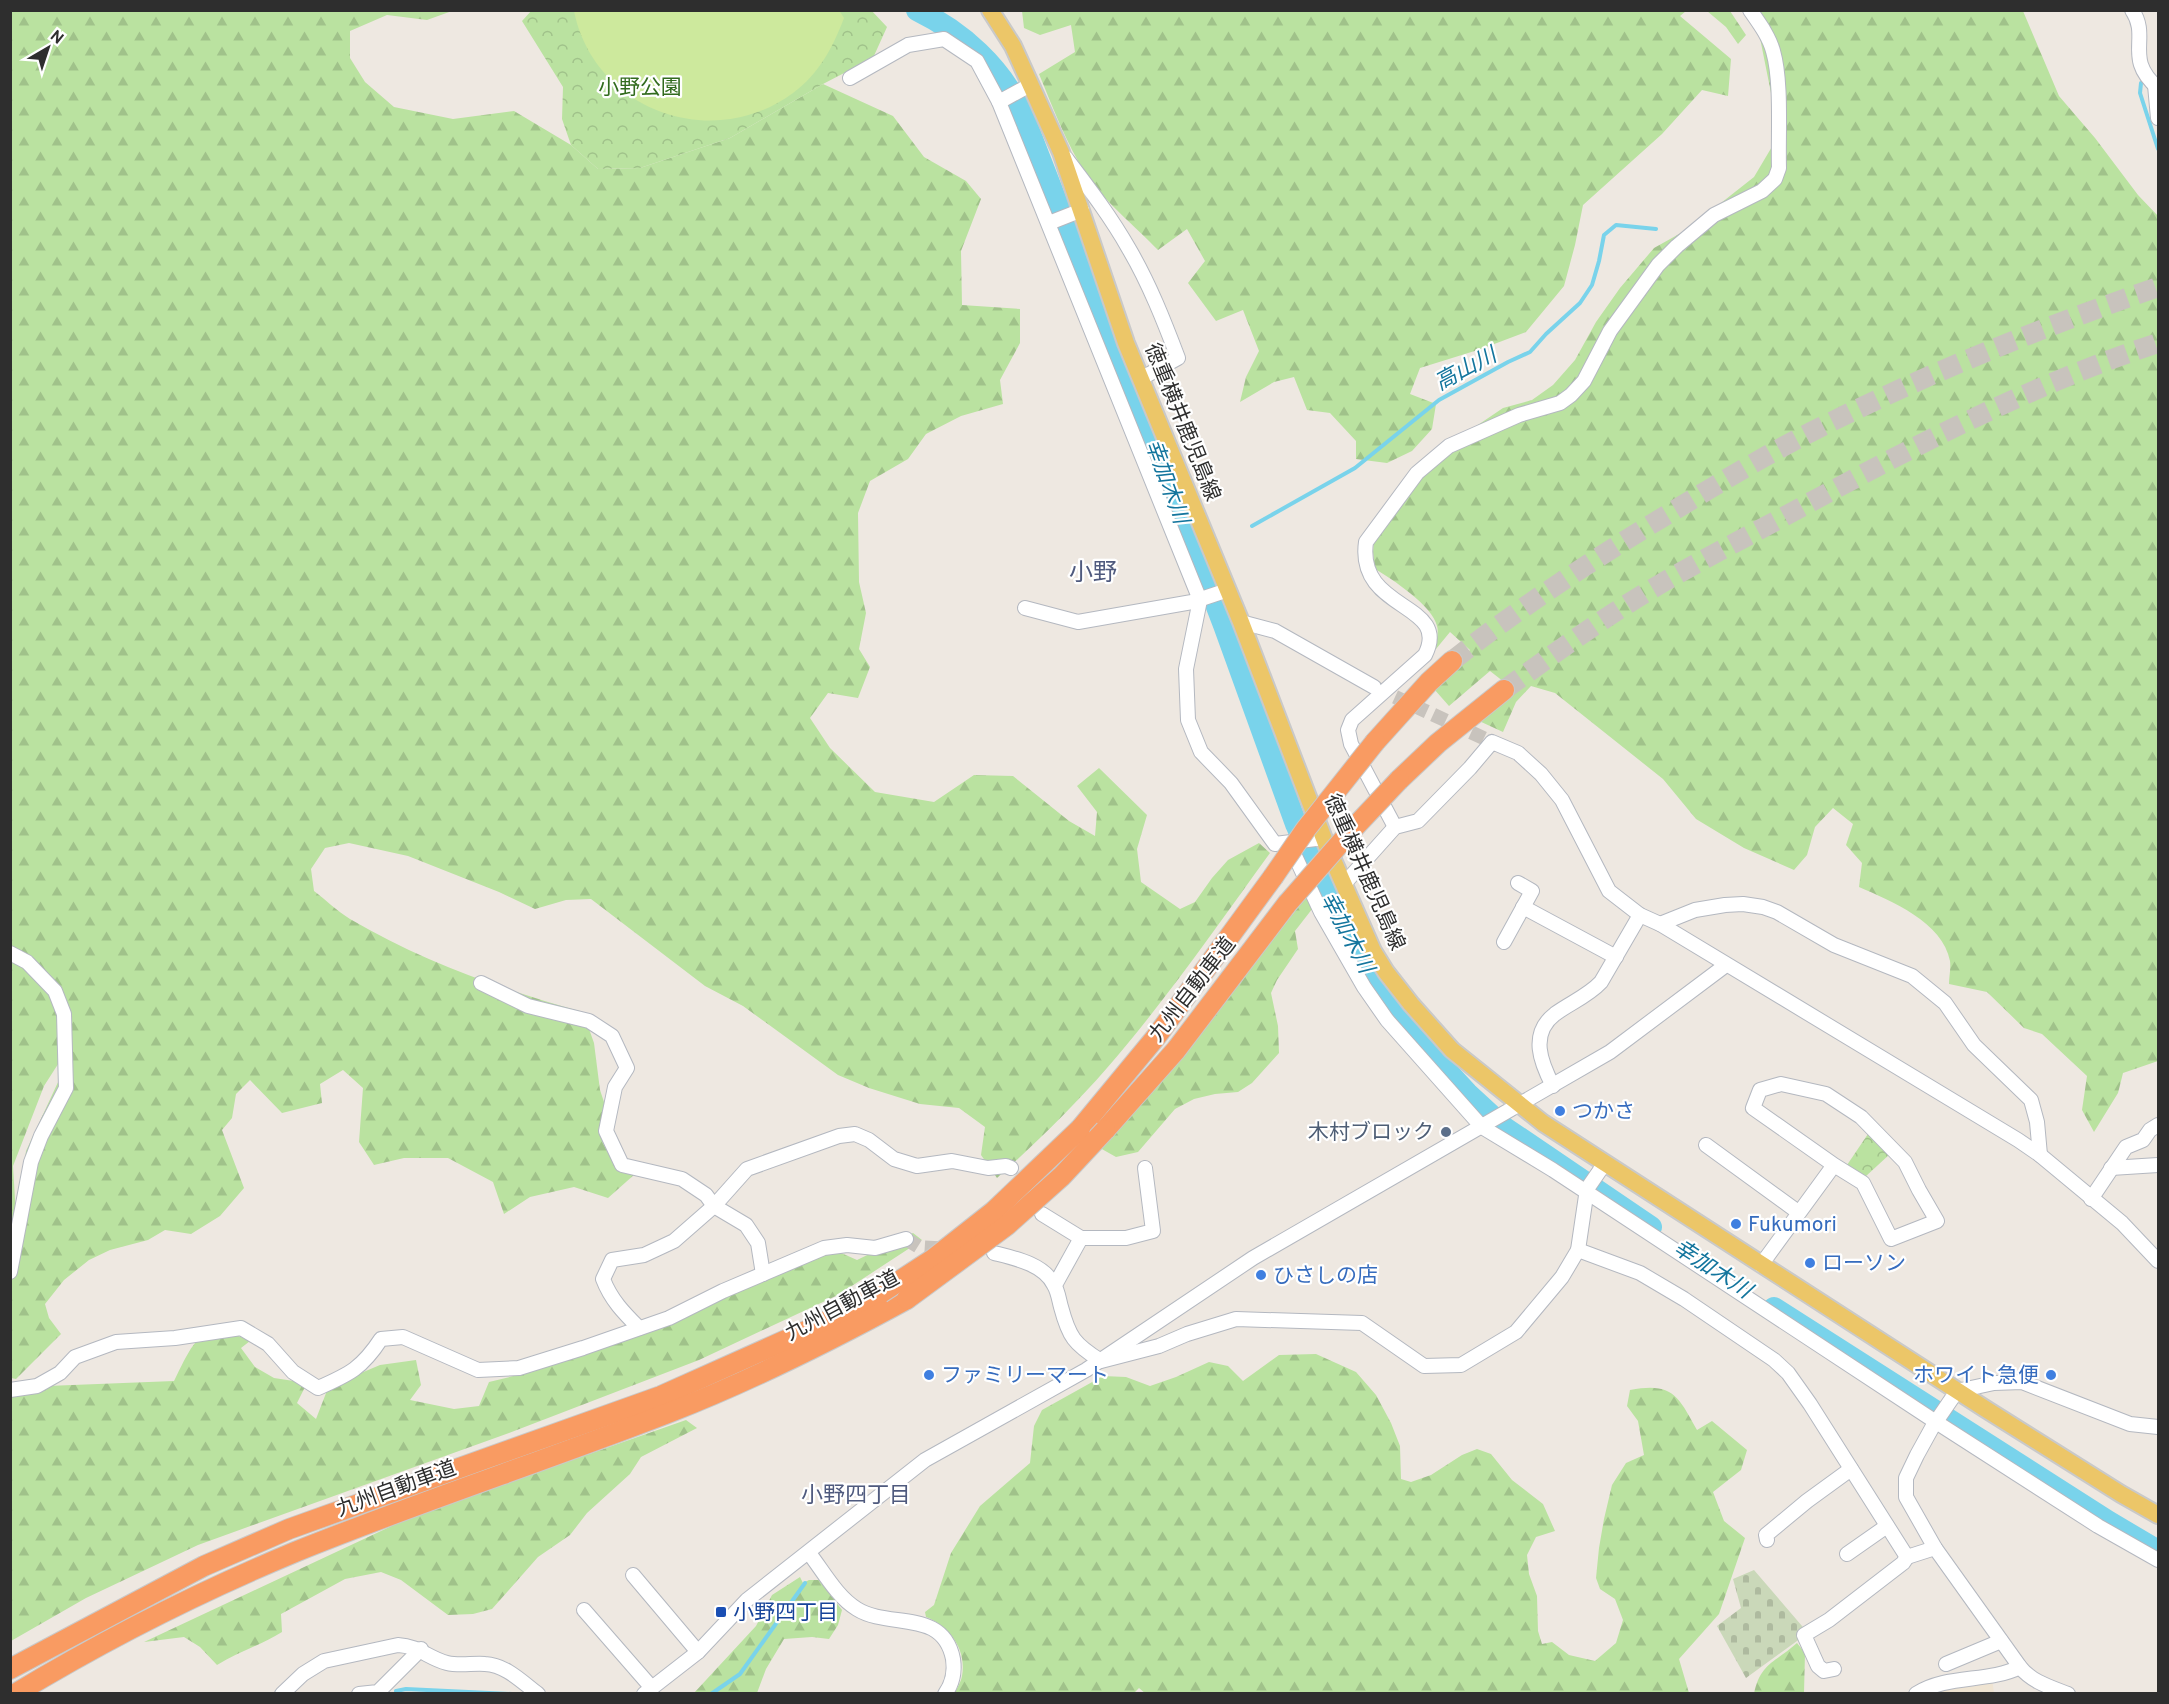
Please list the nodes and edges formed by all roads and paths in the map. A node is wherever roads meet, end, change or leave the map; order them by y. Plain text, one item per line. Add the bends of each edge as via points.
1 (990, 10) edge
2 (1750, 10) edge
3 (2132, 10) edge
4 (850, 78) dead end
5 (1030, 85) junction
6 (2157, 86) edge
7 (999, 102) junction
8 (2158, 118) edge
9 (1061, 152) junction
10 (1082, 210) junction
11 (1049, 224) junction
12 (1142, 378) junction
13 (1228, 590) junction
14 (1201, 599) junction
15 (1025, 608) dead end
16 (1241, 622) junction
17 (1452, 661) tunnel mouth
18 (1374, 687) tunnel mouth
19 (1504, 690) tunnel mouth
20 (1395, 827) junction
21 (1322, 838) junction
22 (1293, 842) junction
23 (1518, 883) dead end
24 (1344, 884) junction
25 (1523, 907) junction
26 (1640, 915) junction
27 (1660, 924) junction
28 (1504, 942) dead end
29 (10, 953) edge
30 (1616, 957) junction
31 (1726, 965) junction
32 (481, 983) dead end
33 (1553, 1086) junction
34 (1514, 1108) junction
35 (1486, 1125) junction
36 (2158, 1125) edge
37 (1706, 1145) dead end
38 (2040, 1155) junction
39 (1834, 1165) junction
40 (2158, 1165) edge
41 (1011, 1168) dead end
42 (1145, 1168) dead end
43 (1601, 1168) junction
44 (2111, 1168) junction
45 (1587, 1191) junction
46 (2091, 1199) junction
47 (714, 1206) junction
48 (1798, 1212) junction
49 (1042, 1214) dead end
50 (1081, 1238) junction
51 (906, 1239) tunnel mouth
52 (1578, 1250) junction
53 (2156, 1252) edge
54 (994, 1253) dead end
55 (1761, 1265) junction
56 (10, 1272) edge
57 (763, 1274) junction
58 (1055, 1285) junction
59 (639, 1328) junction
60 (1101, 1361) junction
61 (10, 1390) edge
62 (1953, 1395) junction
63 (1936, 1421) junction
64 (2158, 1427) edge
65 (1851, 1469) junction
66 (2158, 1515) edge
67 (1887, 1526) junction
68 (1767, 1540) dead end
69 (1935, 1548) junction
70 (809, 1553) junction
71 (1847, 1554) dead end
72 (1907, 1557) junction
73 (2158, 1560) edge
74 (633, 1575) dead end
75 (584, 1610) dead end
76 (2001, 1641) junction
77 (421, 1649) junction
78 (698, 1652) junction
79 (1946, 1664) dead end
80 (2020, 1667) junction
81 (10, 1669) edge
82 (1834, 1669) dead end
83 (648, 1691) edge
84 (15, 1694) edge
85 (282, 1694) edge
86 (359, 1694) edge
87 (538, 1694) edge
88 (945, 1694) edge
89 (1917, 1694) edge
90 (2068, 1694) edge

1 - 5 main road, 徳重横井鹿児島線 via 1013,46
2 - 20 street via 1766,34 1777,71 1779,168 1775,178 1762,191 1714,215 1658,265 1610,331 1584,381 1571,395 1560,403 1519,415 1449,446 1417,472 1366,542 1364,556 1376,586 1416,614 1430,632 1431,644 1425,656 1352,720 1348,730 1350,744
3 - 6 street via 2139,26 2139,62
4 - 7 street via 908,45 944,39 977,61
5 - 7 street
5 - 9 main road, 徳重横井鹿児島線
6 - 8 street
7 - 11 street
9 - 10 main road, 徳重横井鹿児島線
9 - 12 street via 1129,249 1178,358
10 - 11 street
10 - 12 main road, 徳重横井鹿児島線 via 1119,323
11 - 14 street
12 - 13 main road, 徳重横井鹿児島線
13 - 14 street
13 - 16 main road, 徳重横井鹿児島線
14 - 15 street via 1078,622
14 - 22 street via 1186,669 1188,720 1201,752 1231,783 1275,844
16 - 18 street via 1275,632
16 - 21 main road, 徳重横井鹿児島線
17 - 81 highway, 九州自動車道, bridge via 1375,742 1306,829 1156,1037 1080,1129 994,1211 933,1259 881,1293 804,1332 661,1396 289,1529 193,1572
19 - 84 highway, 九州自動車道, bridge via 1438,743 1350,832 1287,904 1176,1050 1062,1176 1006,1226 907,1299 825,1344 670,1413 294,1553 163,1613
20 - 24 street
20 - 26 street via 1418,820 1492,742 1518,753 1541,774 1562,800 1609,891
21 - 22 street
21 - 24 main road, 徳重横井鹿児島線
22 - 35 street via 1321,912 1364,987 1387,1020
23 - 25 street via 1532,891
24 - 34 main road, 徳重横井鹿児島線 via 1386,972 1452,1050
25 - 28 street
25 - 30 street
26 - 27 street
26 - 30 street
27 - 31 street
27 - 38 street via 1695,910 1725,905 1763,907 1834,945 1912,976 1945,1004 1974,1045 2031,1100
29 - 56 street via 27,962 55,991 64,1014 66,1088 31,1162
30 - 33 street via 1595,989 1556,1013 1545,1026 1539,1056
31 - 33 street via 1610,1052
31 - 38 street
32 - 47 street via 528,1006 589,1021 612,1036 627,1068 615,1087 606,1131 622,1165 682,1179 706,1195
33 - 34 street
34 - 35 street
34 - 43 main road, 徳重横井鹿児島線
35 - 45 street
35 - 60 street via 1253,1258
36 - 44 street via 2143,1140 2126,1147
37 - 48 street
38 - 46 street
39 - 39 street via 1753,1108 1760,1090 1781,1084 1826,1094 1861,1117 1905,1162 1937,1221 1891,1239 1863,1183
39 - 48 street
40 - 44 street
41 - 47 street via 952,1161 917,1166 894,1158 855,1134 838,1136 747,1169
42 - 50 street via 1153,1231 1126,1238
43 - 45 street
43 - 55 main road, 徳重横井鹿児島線
44 - 46 street
45 - 52 street
45 - 63 street
46 - 53 street
47 - 57 street via 746,1225 758,1243
47 - 59 street via 674,1241 644,1255 612,1260 603,1279 619,1308
48 - 55 street
49 - 50 street
50 - 58 street
51 - 57 street via 875,1248 824,1248
52 - 60 street via 1562,1277 1516,1332 1461,1365 1424,1366 1362,1323 1236,1319
52 - 65 street via 1640,1273 1774,1360 1810,1404
54 - 58 street via 1020,1259 1048,1276
55 - 62 main road, 徳重横井鹿児島線
57 - 59 street
58 - 60 street via 1072,1340
59 - 61 street via 519,1368 478,1370 403,1337 381,1339 368,1359 349,1375 318,1388 293,1372 268,1344 241,1328 116,1342 75,1357 60,1373 37,1386
60 - 70 street via 926,1460
62 - 63 street
62 - 64 street via 1994,1383 2022,1382 2130,1424
62 - 66 main road, 徳重横井鹿児島線
63 - 69 street via 1906,1478 1906,1497
63 - 73 street via 2098,1526
65 - 67 street
65 - 68 street via 1766,1535
67 - 71 street
67 - 72 street
69 - 72 street
69 - 76 street
70 - 78 street via 747,1600
70 - 88 street via 856,1609 926,1625 944,1638 951,1649 954,1670
72 - 82 street via 1829,1620 1804,1635 1818,1666 1824,1671
74 - 78 street
75 - 83 street
76 - 79 street
76 - 80 street
77 - 85 street via 386,1646 324,1661
77 - 86 street via 378,1692
77 - 87 street via 448,1663 499,1667
78 - 83 street
80 - 89 street via 2006,1674 1934,1686
80 - 90 street via 2041,1684

